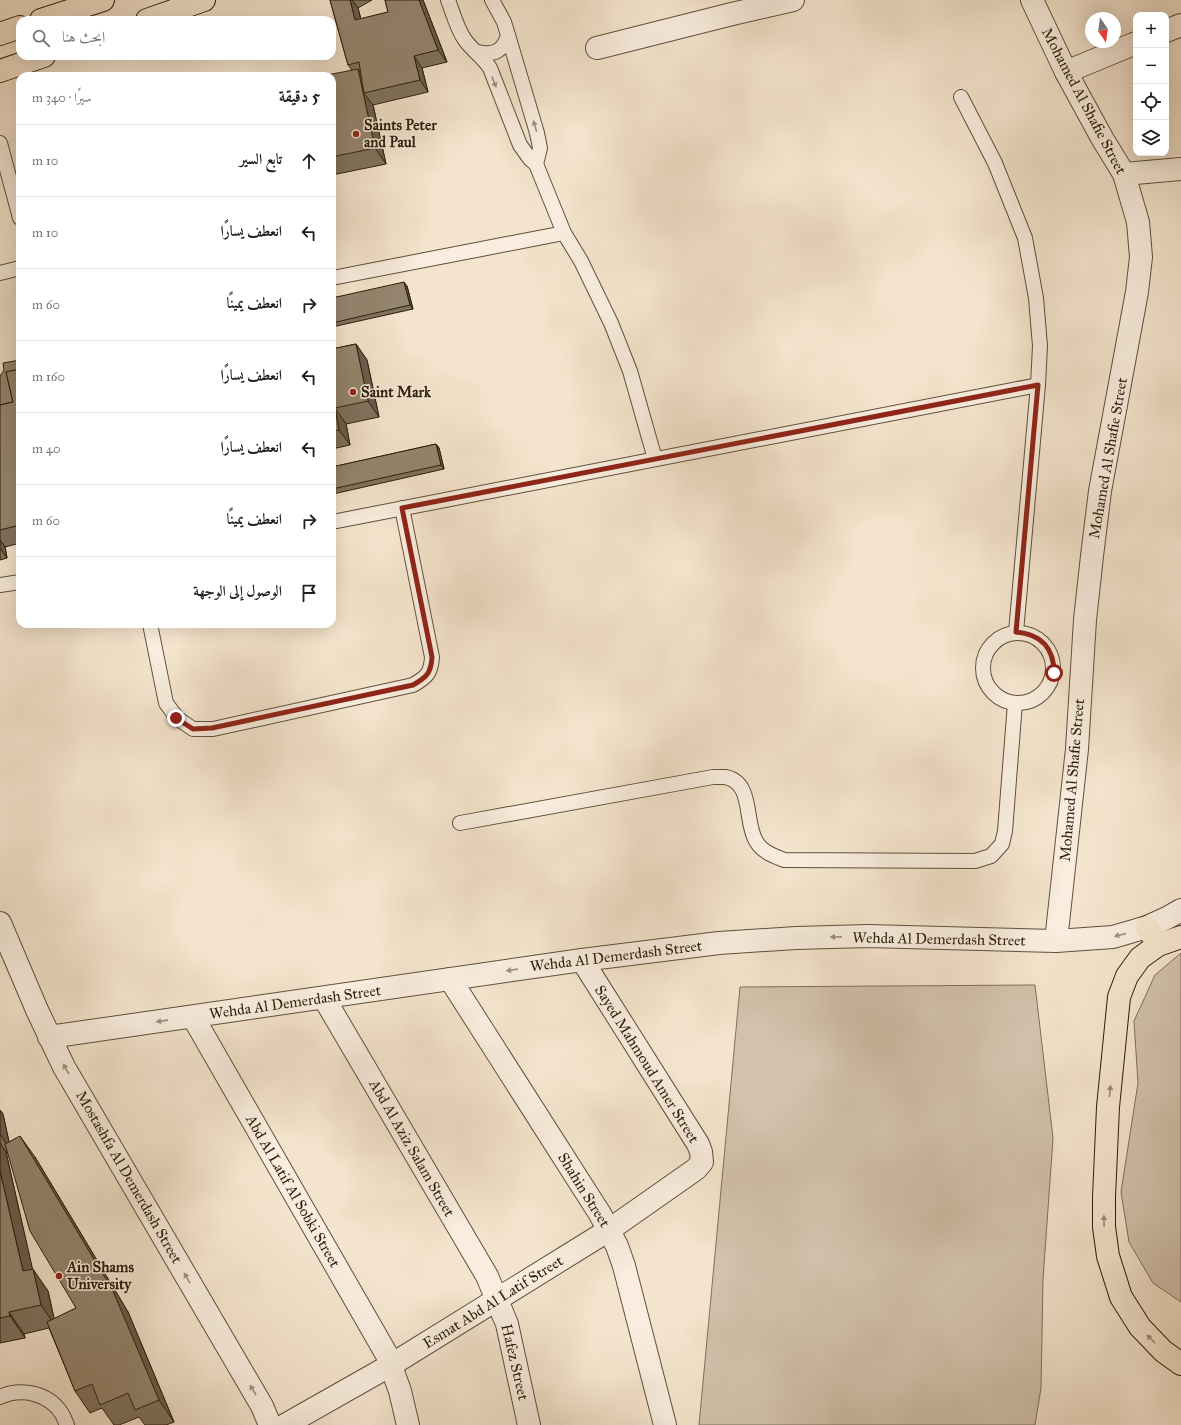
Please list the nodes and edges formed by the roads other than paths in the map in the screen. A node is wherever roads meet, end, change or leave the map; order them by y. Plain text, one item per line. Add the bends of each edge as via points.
1 (103, 0) edge
2 (204, 0) edge
3 (448, 0) edge
4 (492, 0) edge
5 (793, 0) edge
6 (1032, 0) edge
7 (729, 7) edge
8 (53, 16) edge
9 (158, 16) edge
10 (1181, 24) edge
11 (16, 28) edge
12 (1169, 30) edge
13 (0, 34) edge
14 (508, 35) junction
15 (1133, 44) edge
16 (597, 48) dead end
17 (478, 52) junction
18 (32, 60) edge
19 (0, 71) edge
20 (1066, 72) junction
21 (961, 97) dead end
22 (0, 143) edge
23 (536, 164) junction
24 (1181, 169) edge
25 (1124, 174) junction
26 (16, 203) edge
27 (564, 233) junction
28 (16, 269) edge
29 (0, 272) edge
30 (336, 277) edge
31 (1038, 385) junction
32 (655, 459) junction
33 (402, 508) junction
34 (336, 521) edge
35 (16, 583) edge
36 (0, 585) edge
37 (151, 628) edge
38 (1016, 632) junction
39 (1015, 703) junction
40 (460, 823) dead end
41 (1181, 910) edge
42 (0, 923) edge
43 (1152, 936) junction
44 (1181, 937) edge
45 (1056, 941) junction
46 (582, 960) junction
47 (450, 979) junction
48 (324, 998) junction
49 (193, 1017) junction
50 (50, 1038) junction
51 (696, 1169) joint
52 (609, 1230) junction
53 (497, 1299) junction
54 (1181, 1364) edge
55 (391, 1365) junction
56 (0, 1397) edge
57 (67, 1425) edge
58 (270, 1425) edge
59 (285, 1425) edge
60 (408, 1425) edge
61 (529, 1425) edge
62 (665, 1425) edge

1 - 8 main road
2 - 9 main road
3 - 17 lane via 461,33
4 - 14 lane
5 - 7 street
6 - 20 street, Mohamed Al Shafie Street
7 - 16 street
10 - 12 street
11 - 13 main road
14 - 17 lane via 504,46 494,53
23 -> 14 lane via 540,148
15 - 20 street
17 -> 23 lane via 490,68 520,146
18 - 19 main road
20 - 25 street, Mohamed Al Shafie Street
21 - 31 lane via 995,163 1025,238 1036,298 1040,346
22 - 26 lane
23 - 27 lane
24 - 25 street
25 - 45 street, Mohamed Al Shafie Street via 1138,222 1141,257 1137,292 1100,491 1085,620 1077,749
27 - 30 lane
27 - 32 lane via 581,261 611,323 630,371
28 - 29 lane
31 - 32 lane
31 - 38 lane
32 - 33 lane
33 - 34 lane
33 - 37 lane via 432,657 431,667 425,679 413,685 212,728 193,729 176,718 166,703
35 - 36 lane
38 - 39 lane via 996,640 984,657 983,667 984,678 992,691
38 - 39 lane via 1036,637 1045,644 1054,663 1054,673 1044,692 1026,702
39 - 40 lane via 1002,844 991,856 975,861 784,860 768,854 756,842 751,830 744,792 738,783 726,777 713,777
41 - 43 street, Wehda Al Demerdash Street via 1167,918
42 - 50 street, Mostashfa Al Demerdash Street
43 - 44 main road
43 -> 45 street, Wehda Al Demerdash Street
54 -> 43 main road via 1163,1351 1140,1327 1121,1297 1108,1256 1104,1227 1108,1107 1119,997 1127,976
45 -> 46 street, Wehda Al Demerdash Street via 868,936 796,938 719,943
46 -> 47 street, Wehda Al Demerdash Street
46 - 51 street, Sayed Mahmoud Amer Street via 698,1144 702,1162
47 - 48 street, Wehda Al Demerdash Street
47 - 52 street, Shahin Street
48 - 49 street, Wehda Al Demerdash Street
48 - 53 street, Abd Al Aziz Salam Street via 483,1269
49 -> 50 street, Wehda Al Demerdash Street
49 - 55 street, Abd Al Latif Al Sobki Street
58 -> 50 street, Mostashfa Al Demerdash Street via 262,1406 64,1067
51 - 52 street, Esmat Abd Al Latif Street
52 - 53 street, Esmat Abd Al Latif Street
52 - 62 street, Shahin Street via 624,1266
53 - 55 street, Esmat Abd Al Latif Street
53 - 61 street, Hafez Street via 507,1324
55 - 59 street, Esmat Abd Al Latif Street
55 - 60 street, Abd Al Latif Al Sobki Street
56 - 57 lane via 23,1392 38,1395 56,1407

